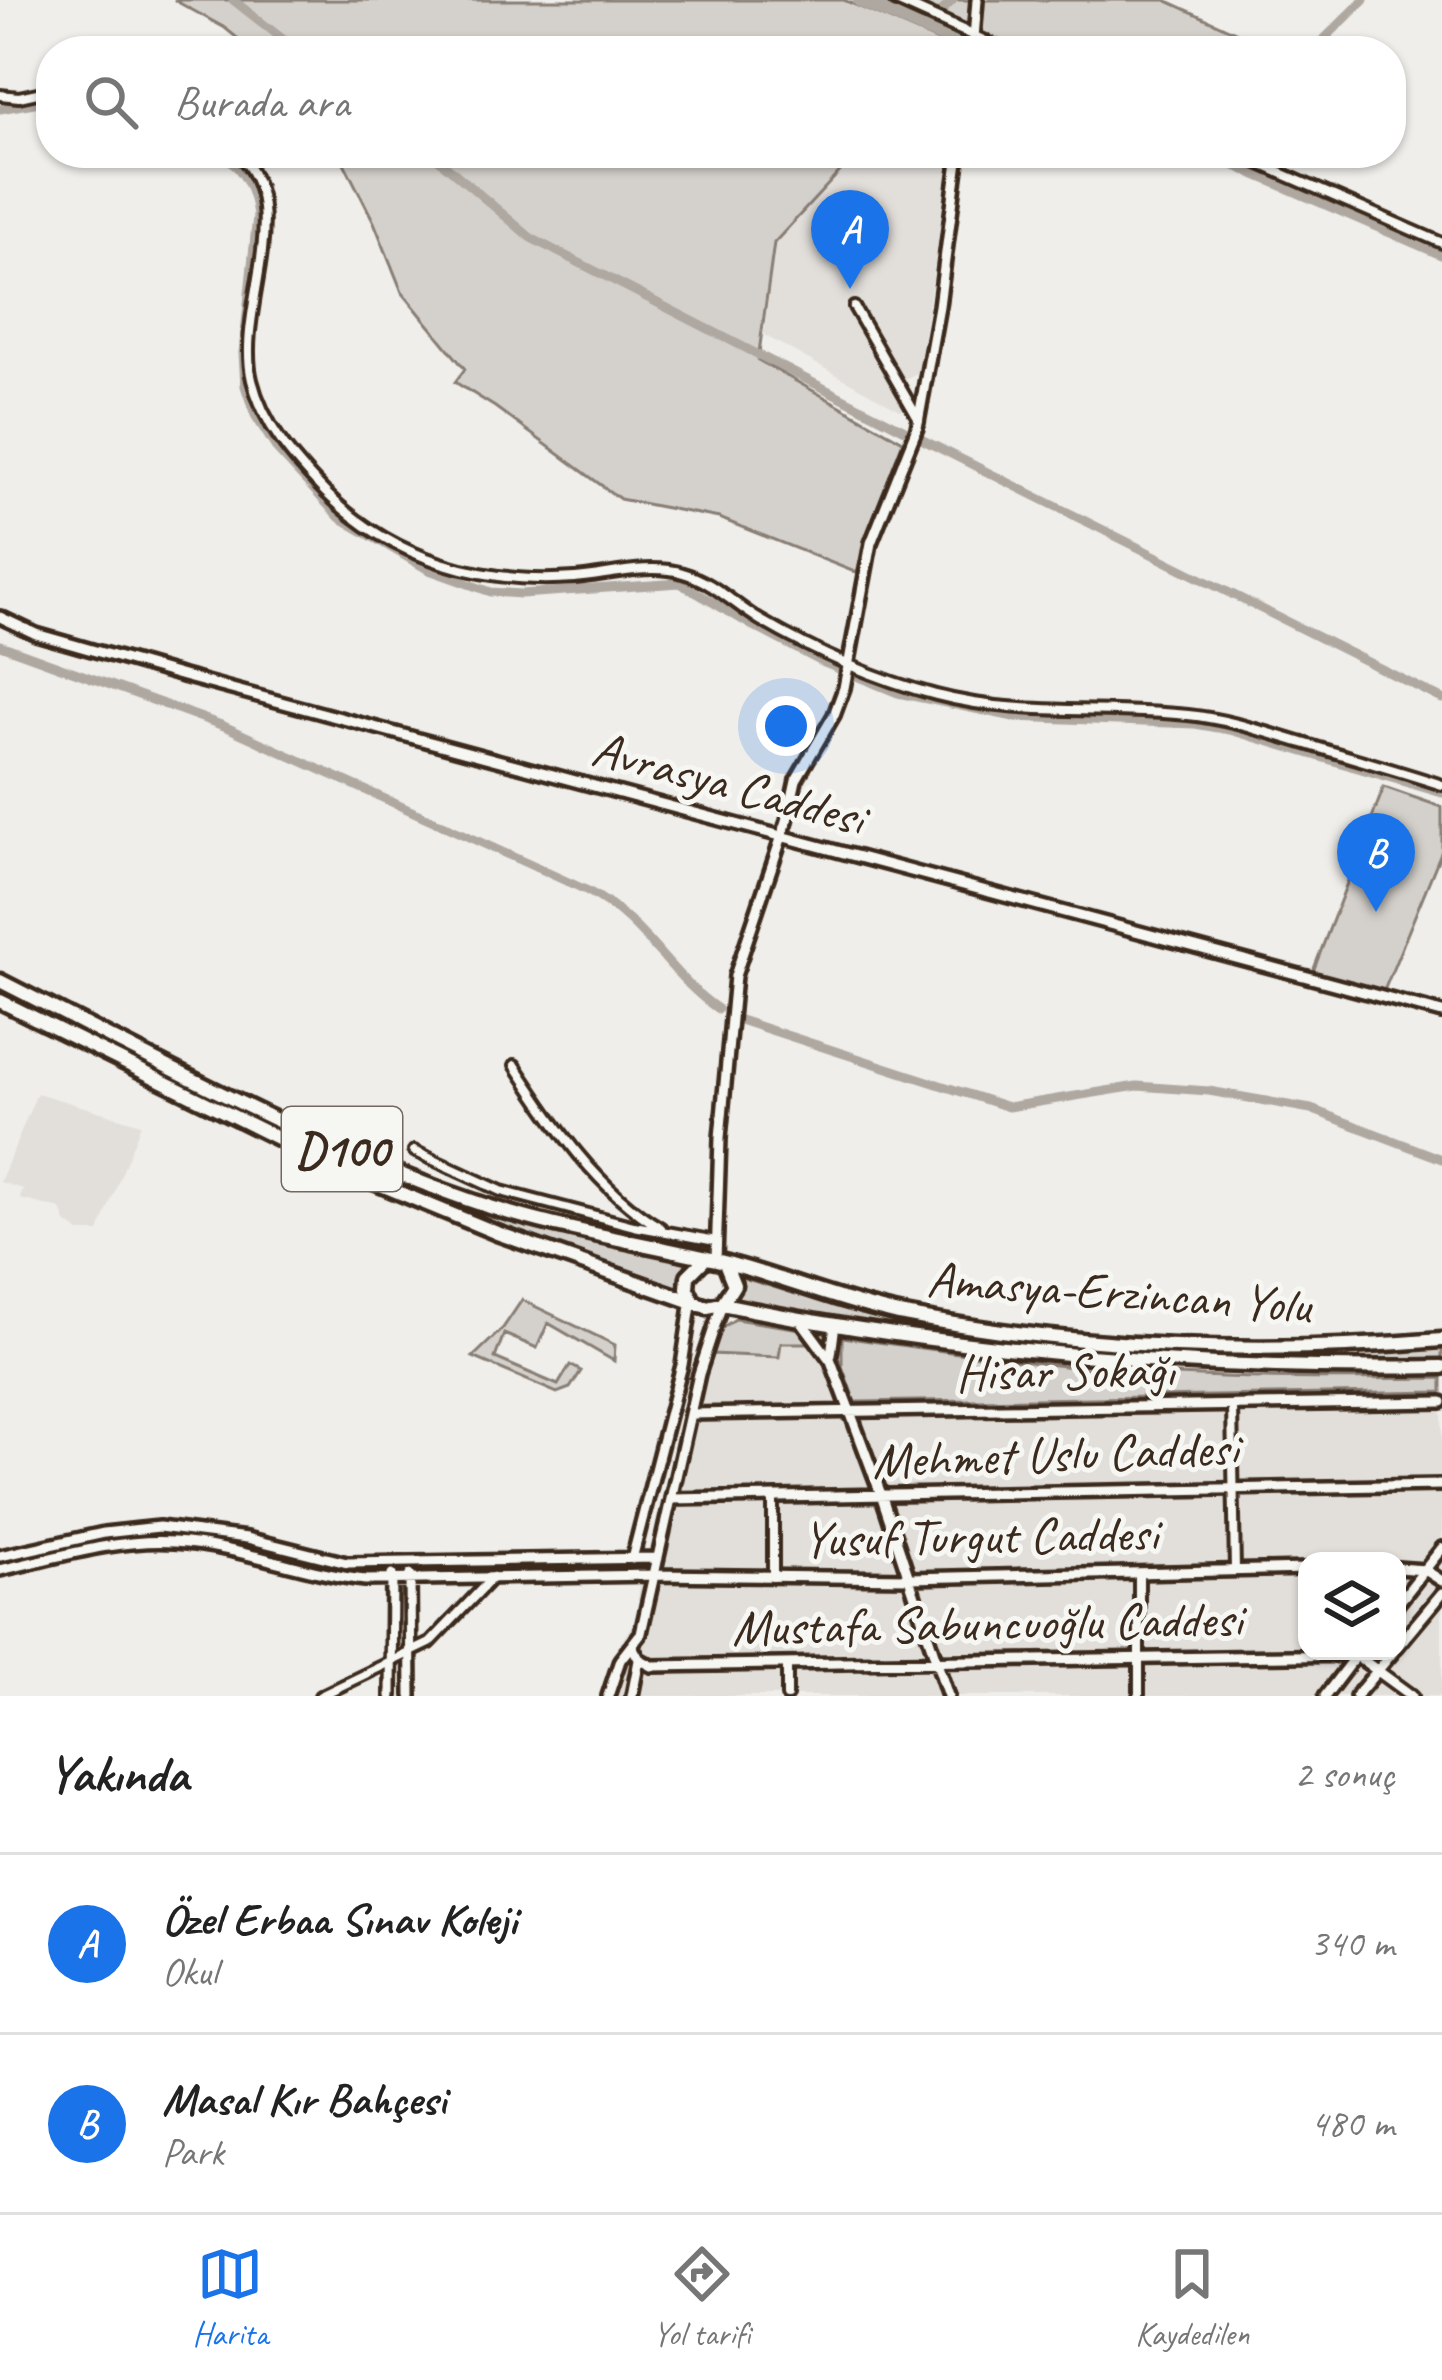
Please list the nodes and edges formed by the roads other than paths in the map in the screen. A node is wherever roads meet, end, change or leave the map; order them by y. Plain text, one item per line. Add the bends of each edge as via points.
1 (895, 0) edge
2 (977, 0) edge
3 (975, 36) joint
4 (0, 94) edge
5 (36, 94) edge
6 (249, 168) edge
7 (957, 168) edge
8 (1269, 168) edge
9 (1442, 243) edge
10 (854, 307) dead end
11 (919, 420) junction
12 (0, 617) edge
13 (850, 663) junction
14 (1442, 784) edge
15 (782, 836) junction
16 (0, 981) edge
17 (0, 1001) edge
18 (1442, 1013) edge
19 (515, 1066) dead end
20 (413, 1151) dead end
21 (668, 1232) junction
22 (716, 1241) junction
23 (715, 1262) junction
24 (692, 1299) junction
25 (722, 1304) junction
26 (800, 1319) junction
27 (835, 1324) junction
28 (1442, 1340) edge
29 (831, 1361) junction
30 (1442, 1367) edge
31 (1442, 1402) edge
32 (1232, 1406) junction
33 (690, 1414) junction
34 (851, 1414) junction
35 (1442, 1485) edge
36 (1234, 1486) junction
37 (882, 1497) junction
38 (773, 1498) junction
39 (671, 1499) junction
40 (1442, 1548) edge
41 (0, 1556) edge
42 (658, 1558) junction
43 (632, 1559) junction
44 (392, 1564) junction
45 (410, 1564) junction
46 (1298, 1569) edge
47 (1406, 1569) edge
48 (0, 1570) edge
49 (1235, 1570) junction
50 (1425, 1570) junction
51 (1139, 1573) junction
52 (654, 1575) junction
53 (773, 1576) junction
54 (493, 1577) junction
55 (909, 1578) junction
56 (392, 1579) junction
57 (410, 1579) junction
58 (1442, 1581) edge
59 (1442, 1593) edge
60 (1406, 1594) edge
61 (1406, 1636) edge
62 (632, 1646) junction
63 (411, 1654) junction
64 (1298, 1654) edge
65 (1141, 1657) junction
66 (639, 1659) junction
67 (1353, 1660) edge
68 (1366, 1660) edge
69 (1386, 1660) edge
70 (391, 1662) junction
71 (937, 1663) junction
72 (787, 1665) junction
73 (1378, 1670) junction
74 (320, 1696) edge
75 (391, 1696) edge
76 (411, 1696) edge
77 (608, 1696) edge
78 (632, 1696) edge
79 (787, 1696) edge
80 (948, 1696) edge
81 (1139, 1696) edge
82 (1325, 1696) edge
83 (1357, 1696) edge
84 (1412, 1696) edge

1 - 3 street
2 - 3 street
4 - 5 street
6 - 13 street via 262,200 252,382 291,456 344,509 401,547 496,578 684,573
7 - 11 street
8 - 9 street
10 - 11 street
11 - 13 street via 871,543
12 - 15 street, Avrasya Caddesi via 139,664
13 - 14 street via 986,705 1236,722
13 - 15 street via 834,715 796,779
15 - 18 street, Avrasya Caddesi
15 - 22 street via 732,994
16 - 23 highway, Amasya-Erzincan Yolu / D100 via 275,1119 423,1183
17 - 24 highway, D100 via 328,1163 497,1234
19 - 21 street via 592,1169
20 - 21 street via 501,1191
21 - 22 street
22 - 23 street
23 - 24 highway via 688,1276
23 - 25 highway via 734,1285
23 - 28 highway, Amasya-Erzincan Yolu / D100 via 895,1313 1037,1334 1237,1347
24 - 25 highway
24 - 43 street
25 - 26 highway, Amasya-Erzincan Yolu
25 - 33 street
26 - 27 highway, Amasya-Erzincan Yolu
26 - 29 street
27 - 29 street
27 - 30 highway, Amasya-Erzincan Yolu via 1165,1364
29 - 34 street
31 - 32 street, Hisar Sokağı
32 - 34 street, Hisar Sokağı
32 - 36 street
33 - 34 street, Hisar Sokağı
33 - 39 street
34 - 37 street
35 - 36 street, Mehmet Uslu Caddesi
36 - 37 street, Mehmet Uslu Caddesi
36 - 49 street
37 - 38 street, Mehmet Uslu Caddesi
37 - 55 street
38 - 39 street, Mehmet Uslu Caddesi
38 - 53 street
39 - 42 street
40 - 50 street
41 - 44 street via 159,1527 247,1538 347,1564
42 - 43 street
42 - 52 street
43 - 45 street
44 - 45 street
44 - 56 street
45 - 57 street
46 - 49 street, Yusuf Turgut Caddesi
47 - 50 street
48 - 56 street, Yusuf Turgut Caddesi via 174,1541 341,1577
49 - 51 street, Yusuf Turgut Caddesi
50 - 58 street
50 - 60 street
51 - 55 street, Yusuf Turgut Caddesi
51 - 65 street
52 - 53 street, Yusuf Turgut Caddesi
52 - 54 street, Yusuf Turgut Caddesi
52 - 62 street
53 - 55 street, Yusuf Turgut Caddesi
54 - 57 street, Yusuf Turgut Caddesi
54 - 63 street via 441,1635
55 - 71 street
56 - 57 street, Yusuf Turgut Caddesi
56 - 70 street
57 - 63 street
59 - 61 street
62 - 66 street
62 - 77 street
63 - 70 street
63 - 76 street
64 - 65 street, Mustafa Sabuncuoğlu Caddesi
65 - 71 street, Mustafa Sabuncuoğlu Caddesi
65 - 81 street
66 - 72 street, Mustafa Sabuncuoğlu Caddesi via 652,1666
66 - 78 street
67 - 82 street
68 - 73 street
69 - 73 street
70 - 74 street
70 - 75 street
71 - 72 street, Mustafa Sabuncuoğlu Caddesi
71 - 80 street
72 - 79 street
73 - 83 street
73 - 84 street

